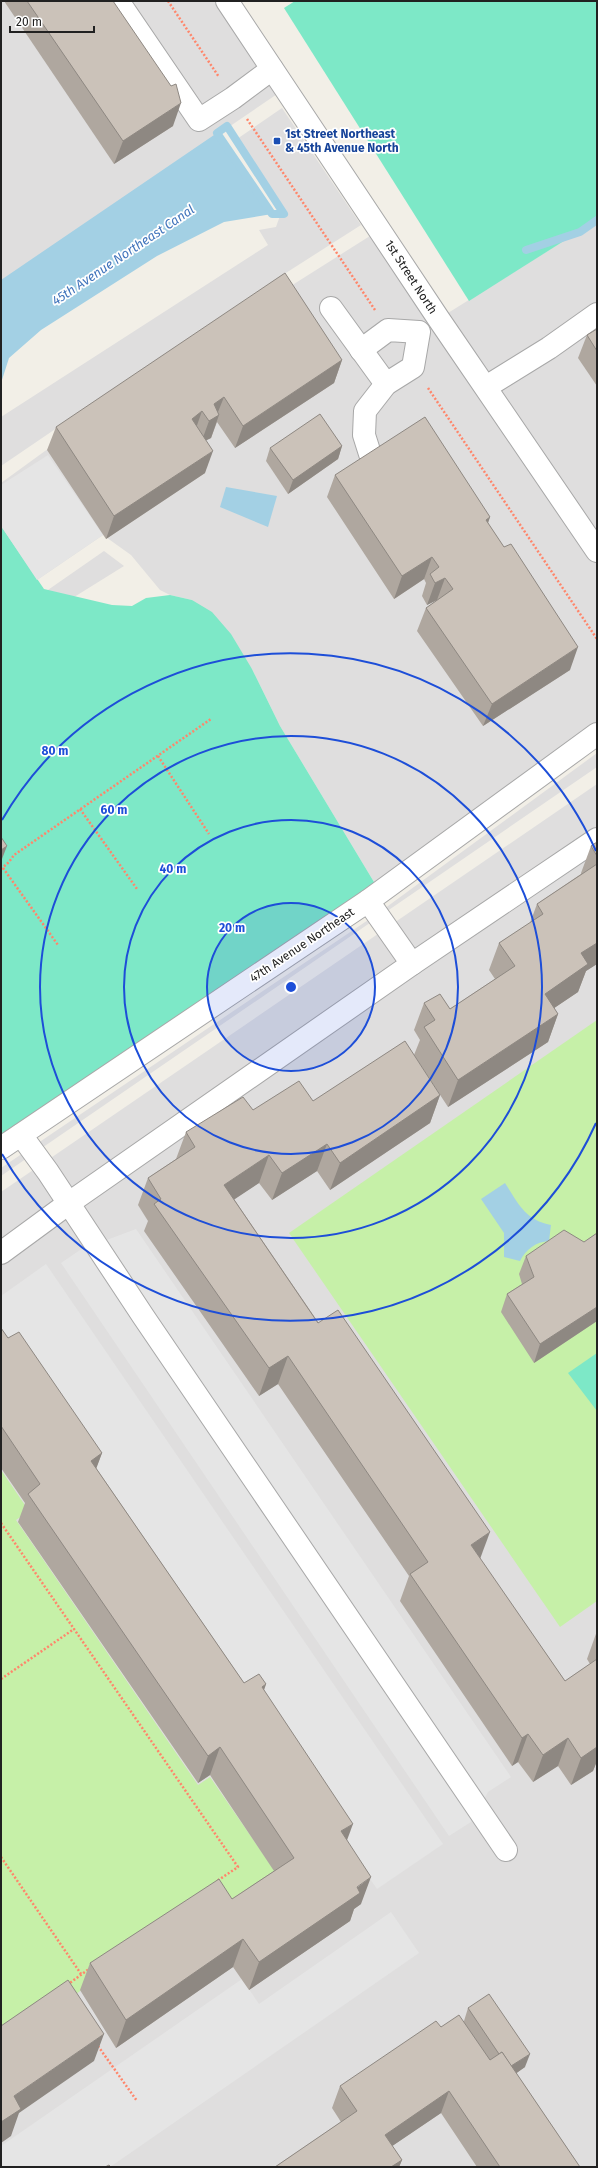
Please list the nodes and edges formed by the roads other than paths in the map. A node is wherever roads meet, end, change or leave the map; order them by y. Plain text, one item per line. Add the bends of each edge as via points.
1 (118, 1) edge
2 (227, 1) edge
3 (272, 68) junction
4 (331, 308) dead end
5 (597, 314) edge
6 (438, 318) junction
7 (419, 332) junction
8 (361, 350) junction
9 (386, 384) junction
10 (486, 386) junction
11 (370, 454) edge
12 (597, 551) edge
13 (597, 734) edge
14 (597, 839) edge
15 (368, 901) junction
16 (412, 964) junction
17 (21, 1135) junction
18 (1, 1148) edge
19 (69, 1203) junction
20 (1, 1253) edge
21 (506, 1850) dead end

1 - 3 street via 199,120
2 - 3 street, 1st Street North
3 - 6 street, 1st Street North
4 - 8 street
5 - 10 street via 549,348
6 - 7 street
6 - 10 street, 1st Street North
7 - 8 street via 388,330
7 - 9 street via 413,367
8 - 9 street
9 - 11 street via 365,411 364,435
10 - 12 street, 1st Street North
13 - 15 street, 47th Avenue Northeast
14 - 16 street
15 - 16 street
15 - 17 street, 47th Avenue Northeast
16 - 19 street
17 - 18 street, 47th Avenue Northeast
17 - 19 street
19 - 20 street
19 - 21 street

